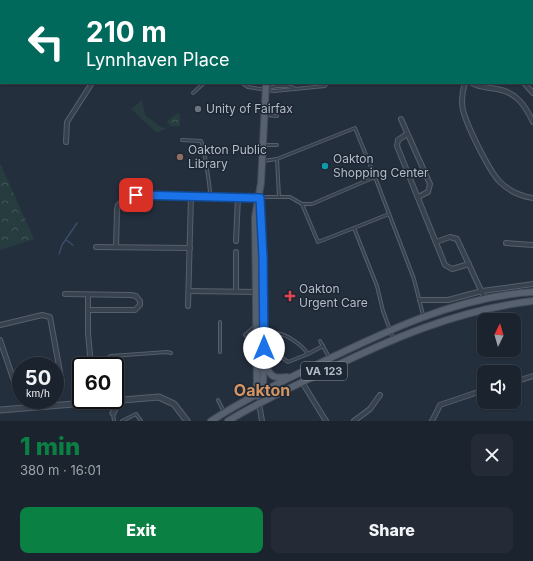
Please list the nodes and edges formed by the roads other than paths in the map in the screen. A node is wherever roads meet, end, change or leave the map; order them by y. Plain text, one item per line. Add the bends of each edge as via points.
1 (91, 84) edge
2 (203, 84) edge
3 (244, 84) edge
4 (326, 84) edge
5 (465, 84) edge
6 (474, 84) edge
7 (525, 84) edge
8 (266, 86) edge
9 (312, 86) joint
10 (294, 88) junction
11 (194, 93) dead end
12 (533, 93) edge
13 (265, 115) junction
14 (277, 116) dead end
15 (401, 118) dead end
16 (533, 122) edge
17 (407, 134) junction
18 (182, 140) dead end
19 (66, 142) dead end
20 (264, 145) junction
21 (277, 145) dead end
22 (277, 159) junction
23 (263, 161) junction
24 (375, 177) junction
25 (136, 195) dead end
26 (191, 196) junction
27 (210, 196) junction
28 (238, 197) junction
29 (279, 197) junction
30 (418, 197) junction
31 (260, 198) junction
32 (533, 198) edge
33 (123, 201) dead end
34 (302, 204) junction
35 (389, 214) junction
36 (354, 228) junction
37 (236, 241) dead end
38 (436, 242) junction
39 (506, 243) dead end
40 (533, 245) edge
41 (96, 247) dead end
42 (116, 247) junction
43 (190, 248) junction
44 (236, 252) dead end
45 (469, 264) junction
46 (255, 271) junction
47 (263, 271) junction
48 (533, 284) edge
49 (189, 291) junction
50 (236, 291) junction
51 (482, 291) junction
52 (256, 292) junction
53 (533, 292) edge
54 (65, 294) dead end
55 (88, 295) junction
56 (485, 299) junction
57 (420, 300) junction
58 (533, 301) edge
59 (188, 306) dead end
60 (88, 310) junction
61 (424, 317) junction
62 (220, 322) dead end
63 (256, 324) junction
64 (0, 325) edge
65 (389, 330) junction
66 (264, 333) junction
67 (277, 333) junction
68 (393, 338) junction
69 (0, 340) edge
70 (320, 341) dead end
71 (256, 343) junction
72 (323, 346) junction
73 (220, 352) dead end
74 (171, 353) dead end
75 (308, 354) junction
76 (57, 357) edge
77 (90, 357) edge
78 (109, 357) edge
79 (330, 358) junction
80 (264, 363) junction
81 (12, 375) edge
82 (292, 376) junction
83 (533, 376) edge
84 (521, 380) edge
85 (302, 382) junction
86 (264, 391) junction
87 (477, 392) edge
88 (256, 394) junction
89 (380, 395) dead end
90 (125, 399) joint
91 (218, 400) dead end
92 (259, 403) junction
93 (15, 409) edge
94 (113, 409) edge
95 (0, 410) edge
96 (225, 412) junction
97 (113, 413) junction
98 (114, 421) edge
99 (122, 421) edge
100 (141, 421) edge
101 (187, 421) edge
102 (211, 421) edge
103 (228, 421) edge
104 (262, 421) edge
105 (326, 421) edge
106 (354, 421) edge
107 (432, 421) edge

1 - 19 street via 67,122
2 - 11 lane
3 - 8 lane via 248,87
4 - 9 lane
5 - 32 street via 462,92 463,111 491,171 512,191
6 - 16 street via 504,90 514,96 524,104
7 - 12 street
8 - 10 lane
8 - 10 lane via 286,91
8 - 13 main road
9 - 10 lane
13 - 14 lane
13 - 20 main road
15 - 17 street
17 - 30 street via 398,140 397,146
17 - 30 street via 430,184 428,192
18 - 27 lane via 201,141 203,145 205,167 210,181
20 - 21 lane
20 - 23 main road
22 - 23 lane
22 - 24 lane via 355,128
22 - 29 lane
23 - 31 main road
24 - 34 lane via 312,204
24 - 35 lane
25 - 26 street
26 - 27 street
26 - 43 street
27 - 28 street
28 - 31 street
28 - 37 street
29 - 31 lane
29 - 34 lane via 290,197
30 - 38 street
31 - 46 main road via 255,217
31 - 47 main road
33 - 42 street via 117,210
34 - 36 lane via 318,242
35 - 36 lane
35 - 57 lane
36 - 65 lane via 377,286
38 - 45 street via 450,237 458,240
38 - 45 street via 448,268
39 - 40 street
41 - 42 street
42 - 43 street
43 - 49 street
44 - 50 street
45 - 51 street
46 - 47 lane
46 - 52 main road
47 - 66 main road
48 - 51 street
49 - 50 street
49 - 59 street
50 - 52 street
51 - 56 street
51 - 57 street via 448,300
52 - 63 main road
53 - 56 main road, VA 123
54 - 55 street
55 - 60 street
55 - 60 street via 136,296 140,301 135,310
56 - 61 main road, VA 123
57 - 61 lane
58 - 68 main road, VA 123 via 462,314
60 - 77 street
61 - 65 main road, VA 123
62 - 73 lane
63 - 71 main road
63 - 71 lane via 245,335
64 - 76 street via 42,315 50,317
65 - 68 lane
65 - 79 main road, VA 123
66 - 67 lane
66 - 80 main road
67 - 75 lane via 283,334
67 - 75 lane via 275,353 288,362
68 - 85 main road, VA 123
69 - 81 street
70 - 72 lane
71 - 88 main road
72 - 75 lane
72 - 79 lane
74 - 78 lane
79 - 82 main road, VA 123
80 - 82 main road via 271,376 275,378
80 - 86 main road
82 - 86 main road, VA 123
83 - 84 street
85 - 92 main road, VA 123
85 - 105 street
86 - 88 main road, VA 123
86 - 92 main road
87 - 107 street via 440,405
88 - 92 main road
88 - 96 main road, VA 123
89 - 106 street via 370,409
90 - 97 street via 117,404
90 - 101 street via 163,398 174,404
91 - 96 lane
92 - 103 main road, VA 123
92 - 104 street
93 - 95 street
94 - 97 street
96 - 102 main road, VA 123
97 - 98 lane
99 - 100 lane via 136,414

